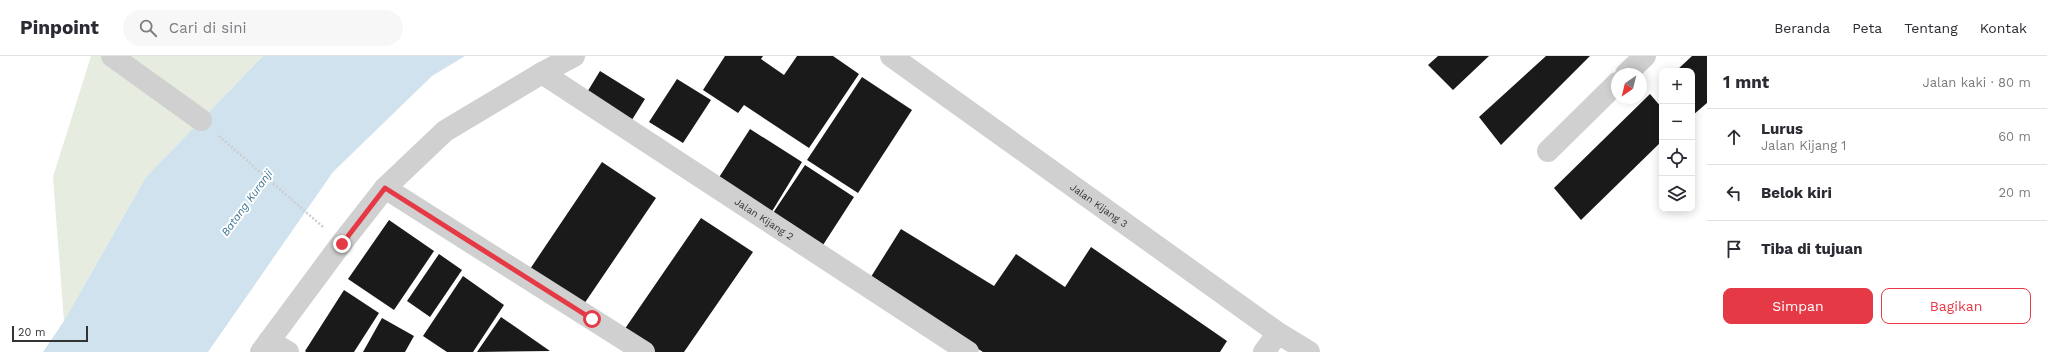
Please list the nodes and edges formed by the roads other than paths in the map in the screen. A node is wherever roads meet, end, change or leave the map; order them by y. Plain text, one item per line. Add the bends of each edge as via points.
1 (112, 56) edge
2 (574, 56) edge
3 (891, 56) edge
4 (1645, 56) edge
5 (1632, 68) edge
6 (542, 72) junction
7 (1611, 89) edge
8 (201, 120) road end
9 (1548, 151) dead end
10 (385, 188) junction
11 (1278, 333) junction
12 (265, 346) edge
13 (288, 352) edge
14 (644, 352) edge
15 (968, 352) edge
16 (1264, 352) edge
17 (1309, 352) edge

1 - 8 street
2 - 6 street
3 - 11 street, Jalan Kijang 3
4 - 5 street
6 - 10 street via 445,131
6 - 15 street, Jalan Kijang 2
7 - 9 street
10 - 12 street
10 - 14 street
11 - 16 street
11 - 17 street, Jalan Kijang 3
12 - 13 street

